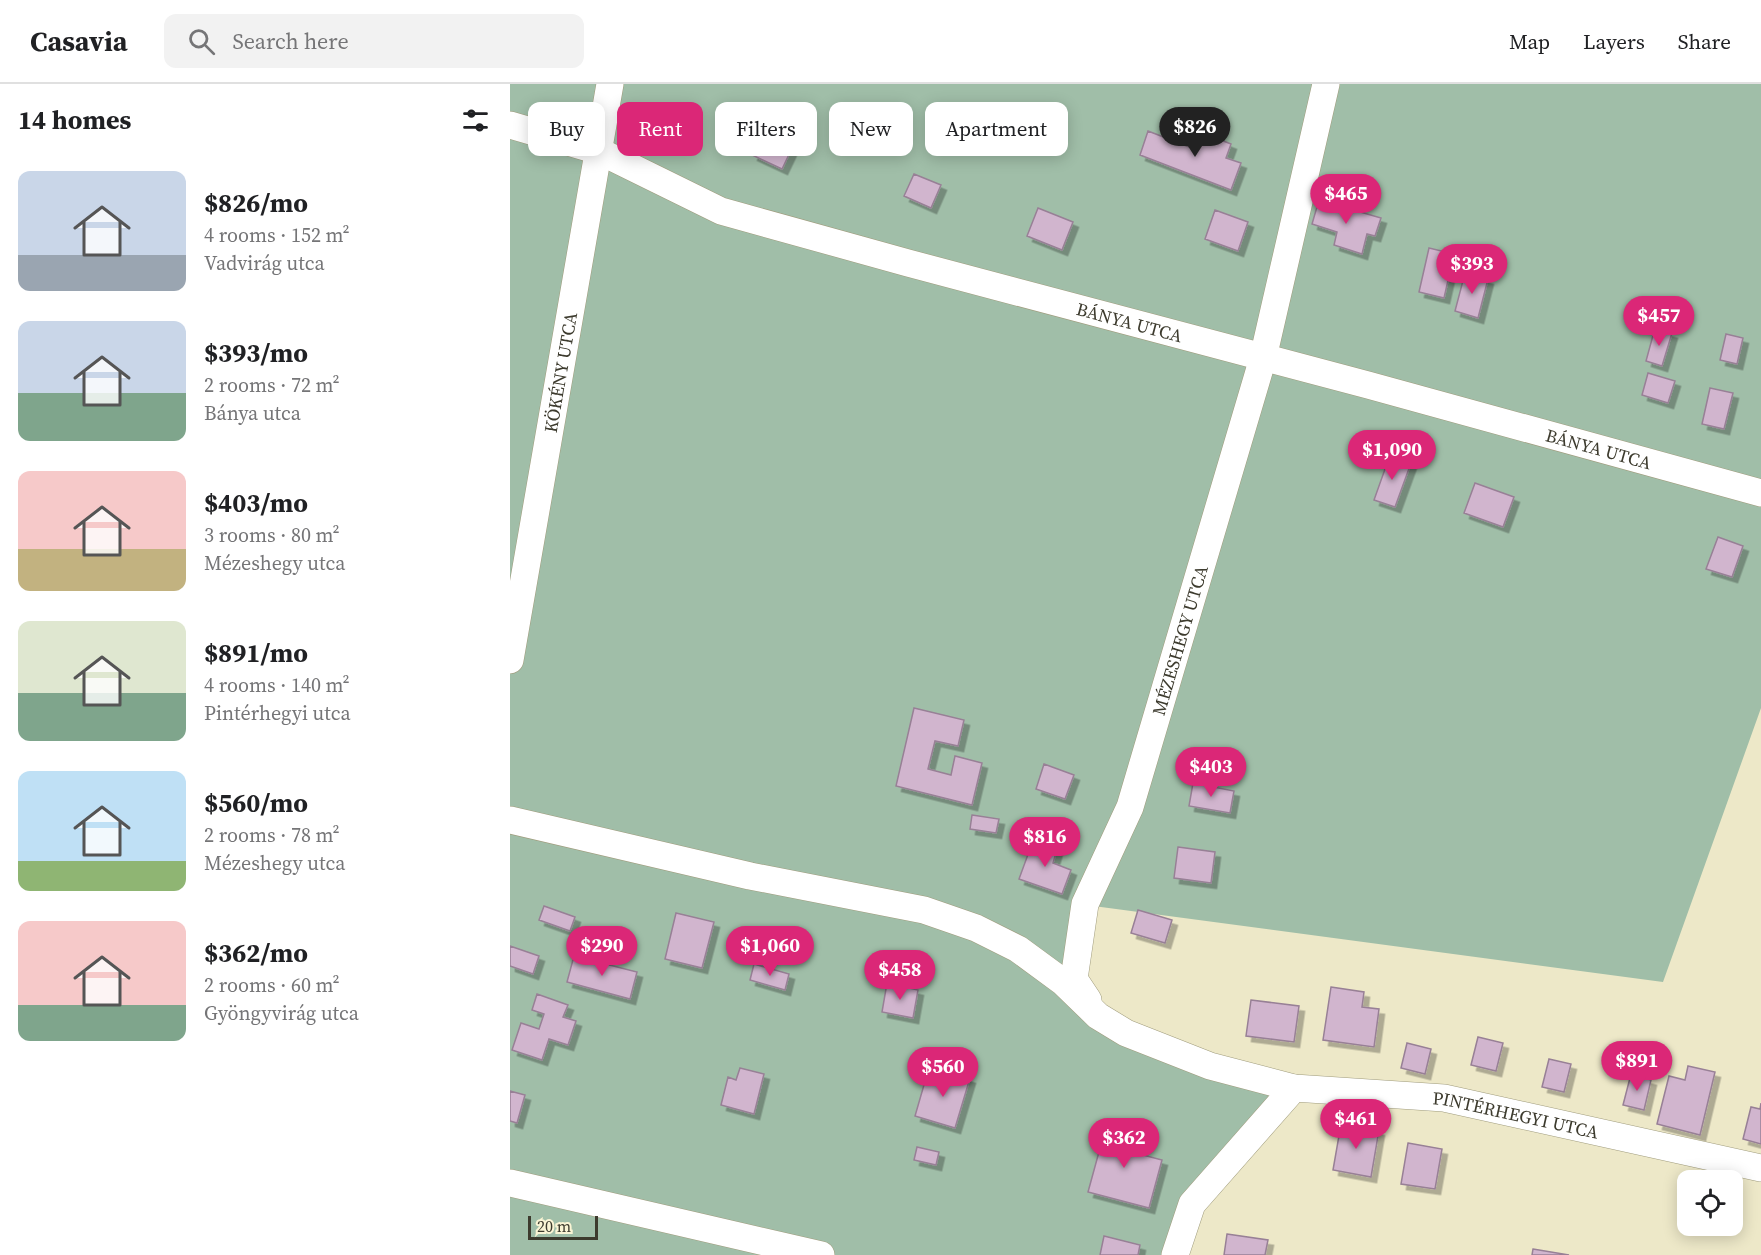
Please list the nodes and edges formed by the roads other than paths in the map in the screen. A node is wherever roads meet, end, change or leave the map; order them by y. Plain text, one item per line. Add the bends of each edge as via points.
1 (610, 84) edge
2 (1326, 84) edge
3 (605, 114) edge
4 (510, 125) edge
5 (528, 130) edge
6 (605, 154) edge
7 (598, 156) edge
8 (1263, 358) junction
9 (1761, 493) edge
10 (510, 660) edge
11 (510, 820) edge
12 (1098, 1016) junction
13 (1294, 1088) junction
14 (1761, 1168) edge
15 (510, 1183) edge
16 (821, 1255) edge
17 (1175, 1255) edge

1 - 3 street, KÖKÉNY UTCA
2 - 8 street, MÉZESHEGY UTCA
4 - 5 street, BÁNYA UTCA
6 - 8 street, BÁNYA UTCA via 721,211
7 - 10 street, KÖKÉNY UTCA
8 - 9 street, BÁNYA UTCA
8 - 12 street, MÉZESHEGY UTCA via 1130,807 1085,904 1074,979
11 - 12 street via 750,876 924,910 976,928 1018,949 1063,982
12 - 13 street, PINTÉRHEGYI UTCA via 1126,1033 1210,1066
13 - 14 street, PINTÉRHEGYI UTCA via 1444,1098
13 - 17 street via 1192,1204
15 - 16 street

